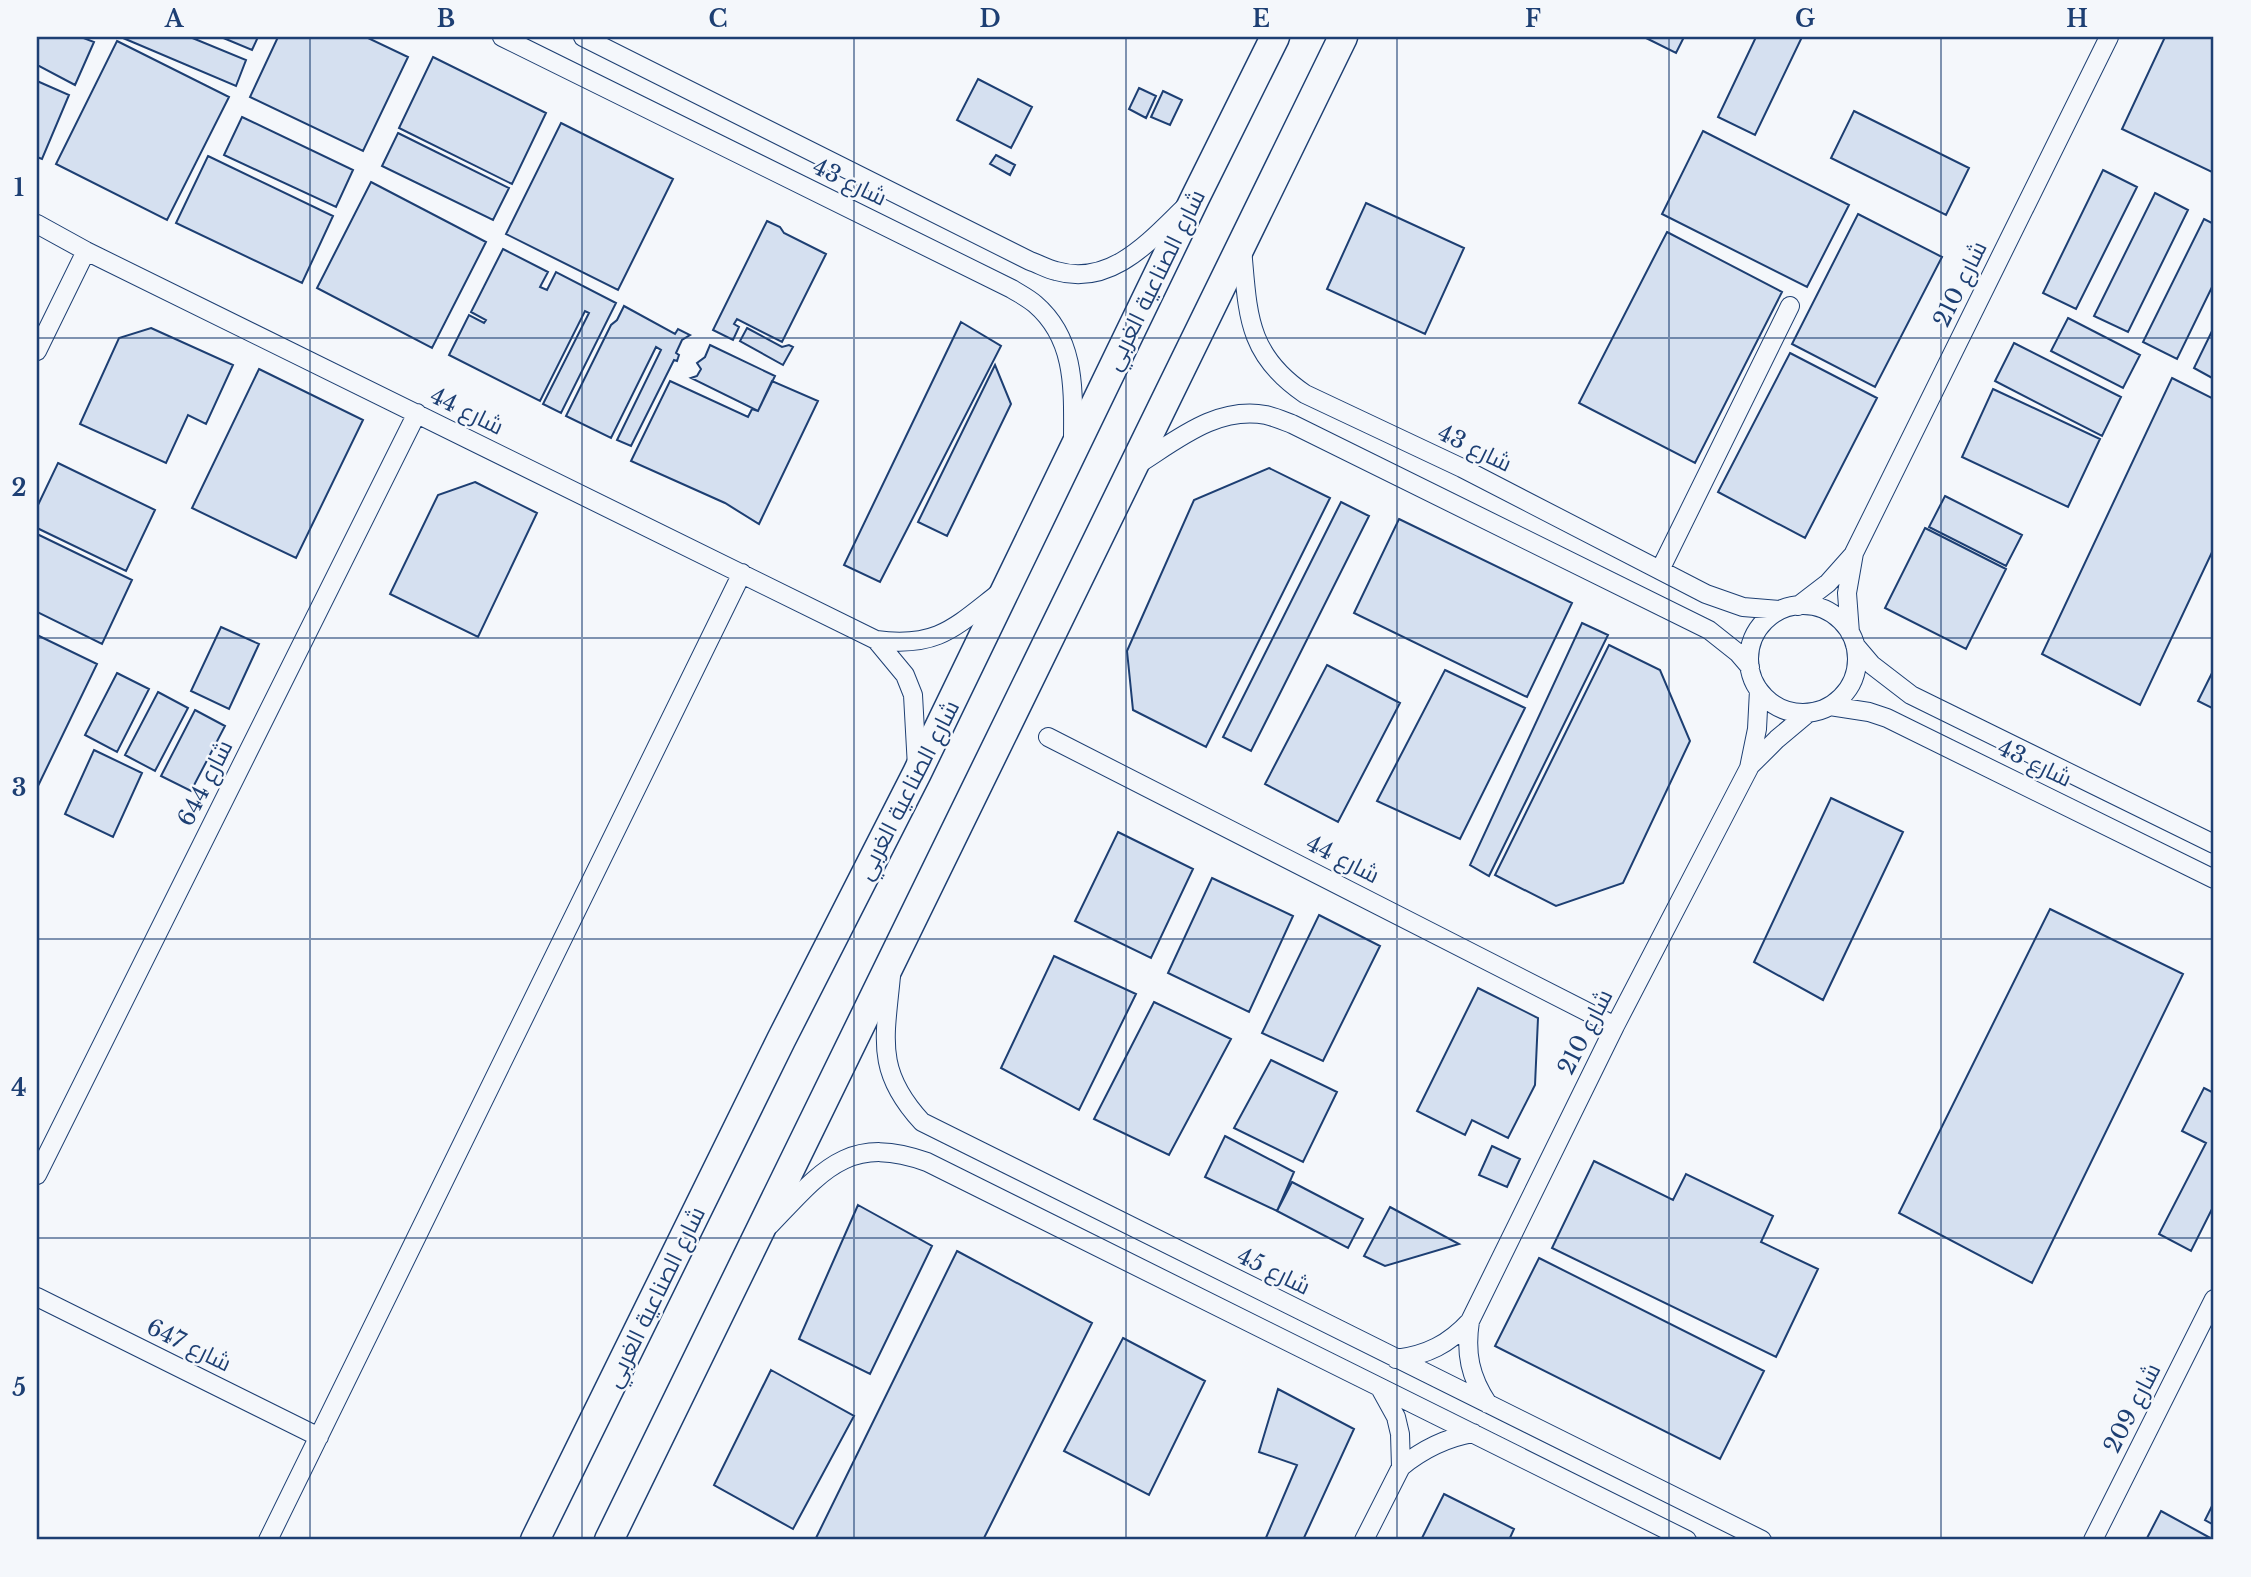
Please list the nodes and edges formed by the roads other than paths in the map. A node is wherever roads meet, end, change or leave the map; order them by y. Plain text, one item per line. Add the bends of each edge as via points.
1 (502, 37) edge
2 (583, 37) edge
3 (1275, 37) edge
4 (1343, 37) edge
5 (2109, 37) edge
6 (1196, 196) junction
7 (37, 224) edge
8 (1242, 243) junction
9 (86, 250) junction
10 (1790, 306) dead end
11 (37, 351) edge
12 (417, 413) junction
13 (1073, 449) junction
14 (1135, 467) junction
15 (1854, 553) junction
16 (1660, 570) junction
17 (742, 573) junction
18 (1007, 587) junction
19 (1789, 608) junction
20 (1852, 639) junction
21 (876, 640) junction
22 (1750, 667) junction
23 (1759, 690) junction
24 (1830, 706) junction
25 (1808, 713) junction
26 (1048, 737) dead end
27 (1749, 768) junction
28 (917, 773) junction
29 (2214, 844) edge
30 (2214, 879) edge
31 (892, 958) junction
32 (1615, 1026) junction
33 (37, 1175) edge
34 (753, 1243) junction
35 (37, 1297) edge
36 (2214, 1299) edge
37 (2209, 1320) edge
38 (1470, 1321) junction
39 (1396, 1359) junction
40 (1380, 1388) junction
41 (1488, 1404) junction
42 (1473, 1433) junction
43 (320, 1437) junction
44 (1401, 1467) junction
45 (268, 1540) edge
46 (535, 1540) edge
47 (609, 1540) edge
48 (1364, 1540) edge
49 (1687, 1540) edge
50 (1762, 1540) edge
51 (2093, 1540) edge

1 - 13 street, شارع 43 via 1035,304 1063,338 1072,377
2 - 6 street, شارع 43 via 1056,271 1076,275 1116,266 1150,241
3 - 6 main road, شارع الصناعية الغربي
4 - 8 main road
5 - 15 street, شارع 210
6 - 13 main road, شارع الصناعية الغربي
7 - 9 street, شارع 44
8 - 14 main road
8 - 16 street, شارع 43 via 1257,344 1286,381
9 - 11 street
9 - 12 street, شارع 44
10 - 16 street
12 - 17 street, شارع 44
12 - 33 street, شارع 644
13 - 18 main road, شارع الصناعية الغربي
14 - 22 street via 1215,418 1266,415 1709,630
14 - 31 main road
15 - 19 street, شارع 210 via 1828,583
15 - 20 street, شارع 210 via 1847,593
16 - 19 street, شارع 43 via 1725,602
17 - 21 street, شارع 44
17 - 43 street
18 - 21 street, شارع 44 via 942,635 920,642
18 - 28 main road, شارع الصناعية الغربي
19 - 20 street via 1810,606 1833,615
19 - 22 street via 1759,628 1749,653
20 - 24 street via 1857,657 1853,680
20 - 29 street, شارع 43 via 1872,665 1911,695
21 - 28 street, شارع 44 via 905,675 913,695
22 - 23 street
23 - 25 street via 1775,706
23 - 27 street, شارع 210
24 - 25 street
24 - 30 street, شارع 43 via 1859,709 1887,719
25 - 27 street, شارع 210
26 - 32 street, شارع 44
27 - 32 street, شارع 210
28 - 46 main road, شارع الصناعية الغربي
31 - 34 main road
31 - 39 street, شارع 45 via 886,1052 891,1079 922,1122
32 - 38 street, شارع 210
34 - 40 street via 827,1169 853,1155 878,1150 905,1153
34 - 47 main road
35 - 43 street, شارع 647
36 - 37 street, شارع 209
37 - 51 street, شارع 209
38 - 39 street, شارع 210 via 1459,1334 1429,1352
38 - 41 street, شارع 210 via 1468,1356 1478,1390
39 - 41 street, شارع 45
40 - 42 street
40 - 44 street via 1398,1426
41 - 50 street, شارع 45
42 - 44 street via 1435,1444
42 - 49 street
43 - 45 street
44 - 48 street

